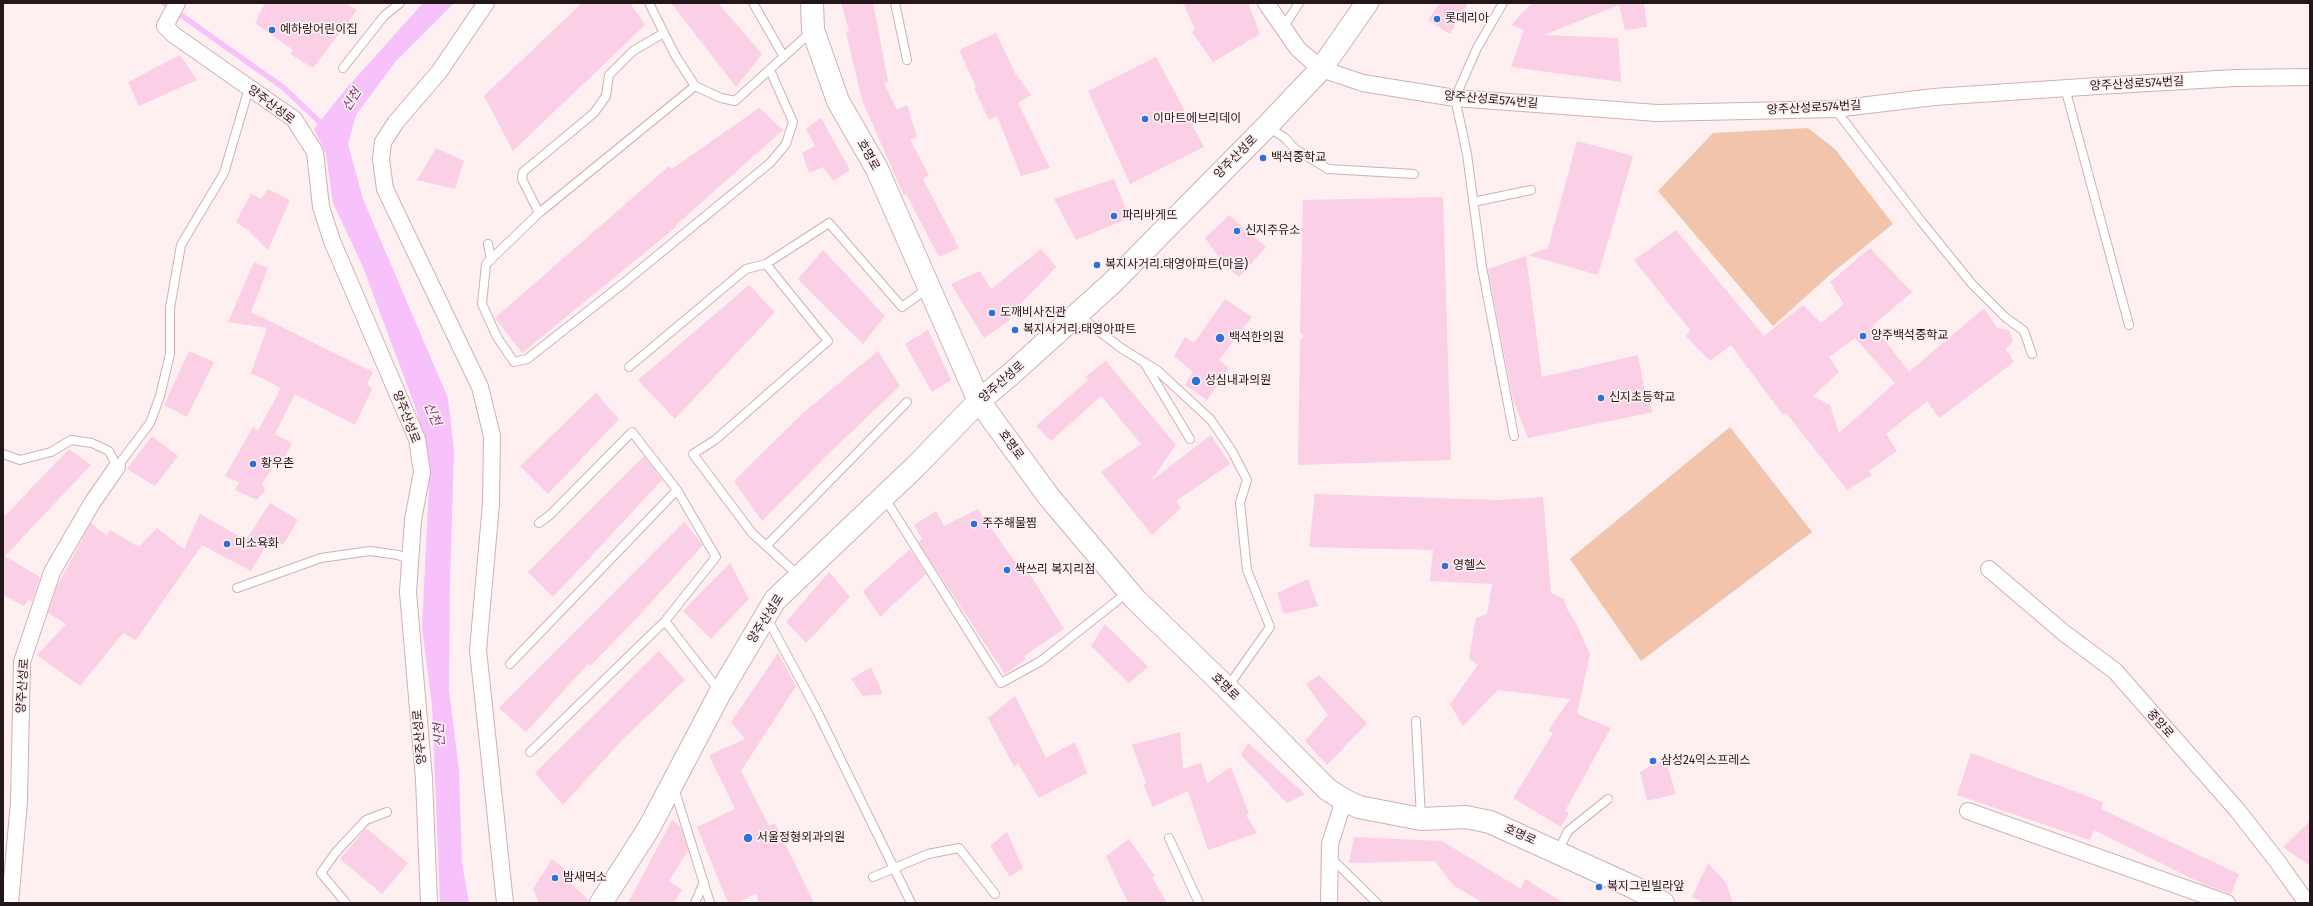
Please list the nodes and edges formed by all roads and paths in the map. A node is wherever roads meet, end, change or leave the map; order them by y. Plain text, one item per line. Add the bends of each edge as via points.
1 (177, 3) edge
2 (400, 3) edge
3 (486, 3) edge
4 (753, 3) edge
5 (812, 3) edge
6 (895, 3) edge
7 (1266, 3) edge
8 (1299, 3) edge
9 (1367, 3) edge
10 (1503, 3) edge
11 (650, 5) dead end
12 (1283, 28) junction
13 (813, 30) junction
14 (664, 33) junction
15 (784, 57) junction
16 (907, 60) dead end
17 (343, 68) dead end
18 (1321, 69) junction
19 (770, 70) junction
20 (2310, 77) edge
21 (695, 86) junction
22 (249, 88) junction
23 (2065, 88) junction
24 (1455, 98) junction
25 (1835, 109) junction
26 (1267, 126) junction
27 (1414, 174) dead end
28 (1531, 190) dead end
29 (1473, 202) junction
30 (539, 213) junction
31 (488, 244) dead end
32 (491, 260) junction
33 (766, 264) junction
34 (929, 287) junction
35 (1077, 315) junction
36 (2129, 325) dead end
37 (2032, 354) dead end
38 (1144, 362) junction
39 (629, 368) dead end
40 (979, 400) junction
41 (907, 402) dead end
42 (1514, 436) dead end
43 (1190, 438) dead end
44 (3, 454) edge
45 (117, 467) junction
46 (677, 490) junction
47 (883, 496) junction
48 (539, 523) dead end
49 (766, 546) junction
50 (410, 560) junction
51 (1989, 569) dead end
52 (798, 575) junction
53 (237, 588) dead end
54 (1129, 592) junction
55 (765, 616) junction
56 (665, 621) junction
57 (510, 664) dead end
58 (1227, 688) junction
59 (720, 693) junction
60 (1416, 721) dead end
61 (530, 752) dead end
62 (673, 786) junction
63 (1608, 799) dead end
64 (1344, 800) junction
65 (1968, 811) dead end
66 (387, 812) dead end
67 (1421, 819) junction
68 (1169, 838) dead end
69 (1558, 852) junction
70 (1329, 857) junction
71 (893, 868) junction
72 (873, 877) dead end
73 (704, 882) junction
74 (995, 894) dead end
75 (10, 903) edge
76 (346, 903) edge
77 (429, 903) edge
78 (505, 903) edge
79 (601, 903) edge
80 (696, 903) edge
81 (710, 903) edge
82 (911, 903) edge
83 (1200, 903) edge
84 (1329, 903) edge
85 (1377, 903) edge
86 (1663, 903) edge
87 (2227, 903) edge
88 (2307, 903) edge

1 - 22 street, 양주산성로 via 165,26
2 - 17 lane via 384,16
3 - 78 street via 439,72 396,122 383,142 381,159 385,189 480,387 492,436 491,504 478,650
4 - 15 lane
5 - 13 street, 호명로
6 - 16 lane
7 - 12 street
8 - 12 lane
9 - 18 street, 양주산성로
10 - 24 lane via 1477,48
11 - 14 lane
12 - 18 street via 1298,49
13 - 15 lane
13 - 34 street, 호명로 via 838,101 877,169
14 - 21 lane
14 - 30 lane via 633,51 609,75 606,96 594,113 523,172 522,179
15 - 19 lane
18 - 24 street, 양주산성로574번길 via 1363,83
18 - 26 street, 양주산성로
19 - 21 lane via 735,101 720,98
19 - 32 lane via 793,122 786,144 770,163 714,211 527,360 514,362 497,338 482,304 486,264
20 - 23 street, 양주산성로574번길 via 2235,78
21 - 30 lane
22 - 45 lane via 224,173 182,245 170,308 170,354 160,396 150,423
22 - 50 street, 양주산성로 via 294,119 315,152 321,207 332,242 417,439 422,472 413,520
23 - 25 street, 양주산성로574번길 via 1934,97
23 - 36 lane
24 - 25 street, 양주산성로574번길 via 1657,113
24 - 29 lane via 1467,154
25 - 37 lane via 1972,284 2005,317 2024,331
26 - 27 lane via 1285,138 1295,149 1328,169
26 - 35 street, 양주산성로
28 - 29 lane
29 - 42 lane via 1482,267
30 - 32 lane
31 - 32 lane
33 - 34 lane via 829,223 902,307
33 - 39 lane via 746,269
33 - 49 lane via 828,341 715,440 693,454 752,533
34 - 40 street, 호명로
35 - 38 lane
35 - 40 street, 양주산성로
38 - 43 lane
38 - 58 lane via 1158,371 1211,420 1232,451 1247,480 1240,503 1247,570 1270,627
40 - 47 street, 양주산성로 via 936,446
40 - 54 street, 호명로 via 1048,497
41 - 49 lane
44 - 45 lane via 20,460 51,452 71,440 92,443 109,451
45 - 75 street, 양주산성로 via 92,502 52,572 22,662 19,802
46 - 48 lane via 632,432
46 - 56 lane via 716,557
46 - 57 lane
47 - 52 street, 양주산성로
47 - 54 lane via 1000,683 1040,661
49 - 52 lane
50 - 53 lane via 398,555 370,551 328,557
50 - 77 street, 양주산성로 via 409,599 424,779
51 - 88 street, 중앙로 via 2064,633 2115,671 2199,770 2238,811
52 - 55 street, 양주산성로 via 775,600
54 - 58 street, 호명로
55 - 59 street, 양주산성로
55 - 71 lane via 818,711
56 - 59 lane
56 - 61 lane
58 - 64 street, 호명로 via 1327,789
59 - 62 street, 양주산성로
60 - 67 lane
62 - 73 lane
62 - 79 street, 양주산성로
63 - 69 lane via 1568,831
64 - 67 street, 호명로 via 1360,807
64 - 70 street via 1330,844
65 - 87 street
66 - 76 lane via 366,820 336,852 321,873
67 - 69 street, 호명로 via 1466,817 1490,822
68 - 83 lane
69 - 86 street, 호명로
70 - 84 street
70 - 85 lane via 1352,876
71 - 72 lane
71 - 74 lane via 928,854 959,848
71 - 82 lane
73 - 80 lane
73 - 81 lane

